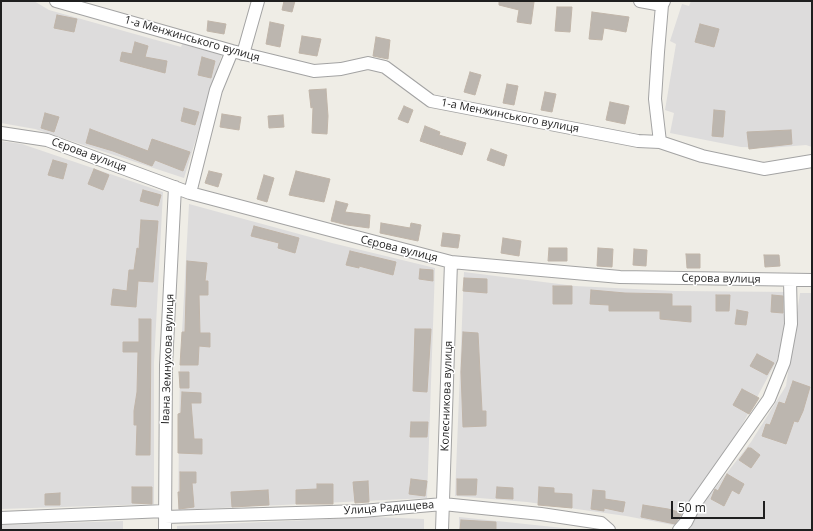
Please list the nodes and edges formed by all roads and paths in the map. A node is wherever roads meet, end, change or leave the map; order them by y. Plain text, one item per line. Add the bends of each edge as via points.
1 (56, 1) edge
2 (258, 1) edge
3 (640, 1) edge
4 (663, 3) edge
5 (238, 53) junction
6 (1, 133) edge
7 (660, 142) junction
8 (812, 161) edge
9 (175, 187) junction
10 (190, 193) junction
11 (452, 262) junction
12 (790, 280) junction
13 (812, 280) edge
14 (443, 504) junction
15 (165, 514) junction
16 (1, 518) edge
17 (165, 530) edge
18 (442, 530) edge
19 (609, 530) edge
20 (679, 530) edge

1 - 5 street, 1-а Менжинського вулиця
2 - 5 street
3 - 4 street
4 - 7 street via 655,99
5 - 7 street, 1-а Менжинського вулиця via 314,70 341,69 368,63 385,67 431,101 638,141
5 - 10 street via 216,90
6 - 9 street, Сєрова вулиця via 46,140
7 - 8 street, 1-а Менжинського вулиця via 702,156 764,169
9 - 10 street, Сєрова вулиця
9 - 15 street, Івана Земнухова вулиця via 166,365
10 - 11 street, Сєрова вулиця
11 - 12 street, Сєрова вулиця via 620,277
11 - 14 street, Колесникова вулиця
12 - 13 street, Сєрова вулиця
12 - 20 street via 792,324 784,362 769,399
14 - 15 street, Улица Радищева via 362,511
14 - 18 street, Колесникова вулиця
14 - 19 street, Улица Радищева via 601,523
15 - 16 street, Улица Радищева
15 - 17 street, Івана Земнухова вулиця

